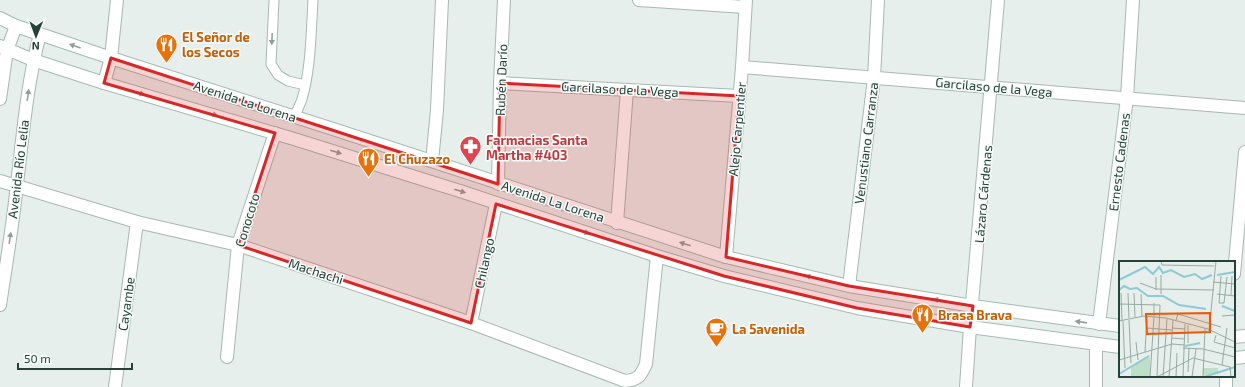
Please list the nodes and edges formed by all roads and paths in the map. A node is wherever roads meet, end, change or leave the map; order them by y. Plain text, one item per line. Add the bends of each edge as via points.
1 (117, 0) edge
2 (274, 0) edge
3 (313, 0) edge
4 (442, 0) edge
5 (504, 0) edge
6 (639, 0) edge
7 (878, 0) edge
8 (998, 0) edge
9 (1133, 0) edge
10 (746, 4) edge
11 (0, 18) edge
12 (16, 26) junction
13 (40, 34) junction
14 (4, 48) edge
15 (110, 58) junction
16 (33, 60) junction
17 (742, 67) junction
18 (874, 78) junction
19 (104, 83) junction
20 (500, 83) junction
21 (305, 85) junction
22 (992, 87) junction
23 (627, 90) junction
24 (739, 96) junction
25 (1127, 98) junction
26 (0, 99) edge
27 (1245, 108) edge
28 (294, 116) junction
29 (275, 133) junction
30 (1245, 152) edge
31 (432, 161) junction
32 (0, 181) edge
33 (498, 184) junction
34 (17, 187) junction
35 (496, 204) junction
36 (137, 222) junction
37 (618, 223) junction
38 (238, 245) junction
39 (657, 256) junction
40 (726, 257) junction
41 (1235, 263) edge
42 (849, 286) junction
43 (0, 305) edge
44 (973, 306) junction
45 (471, 323) junction
46 (1099, 324) junction
47 (1119, 326) edge
48 (970, 327) junction
49 (1245, 336) edge
50 (1235, 337) edge
51 (1096, 344) junction
52 (1119, 347) edge
53 (227, 357) dead end
54 (115, 387) edge
55 (966, 387) edge
56 (1096, 387) edge

1 - 15 street
2 -> 21 lane via 271,64 278,75 288,81
3 - 21 lane
4 - 31 street
5 - 20 street, Rubén Darío
6 - 10 street
7 - 18 street, Venustiano Carranza
8 - 22 street, Lázaro Cárdenas
9 - 25 street, Ernesto Cadenas
10 - 17 street, Alejo Carpentier
11 - 12 street, Avenida La Lorena
12 - 13 street, Avenida La Lorena
12 - 14 street
15 -> 13 street, Avenida La Lorena
13 - 16 street, Avenida Río Lelia
14 - 16 street, Avenida La Lorena
14 - 26 street
15 - 19 street
15 - 28 street, Avenida La Lorena
16 - 19 street, Avenida La Lorena
34 -> 16 street, Avenida Río Lelia
17 - 18 street, Garcilaso de la Vega
17 - 24 street, Alejo Carpentier
18 - 22 street, Garcilaso de la Vega
18 - 42 street, Venustiano Carranza
19 -> 29 street, Avenida La Lorena
20 - 23 street, Garcilaso de la Vega
20 - 33 street, Rubén Darío
21 - 28 lane via 302,100
22 - 25 street, Garcilaso de la Vega
22 - 44 street, Lázaro Cárdenas
23 - 24 street, Garcilaso de la Vega
23 - 37 street
24 - 40 street, Alejo Carpentier
25 - 27 street, Garcilaso de la Vega
25 - 46 street, Ernesto Cadenas
28 - 31 street, Avenida La Lorena
29 -> 35 street, Avenida La Lorena
29 - 38 street, Conocoto
30 - 41 street
31 - 33 street, Avenida La Lorena
32 - 34 street, Machachi
33 - 37 street, Avenida La Lorena
34 - 36 street, Machachi
43 -> 34 street, Avenida Río Lelia
35 -> 39 street, Avenida La Lorena
35 - 45 street, Chilango
36 - 38 street, Machachi
36 - 54 street, Cayambe
40 -> 37 street, Avenida La Lorena
38 - 45 street, Machachi
38 - 53 street, Conocoto
39 - 45 street, Machachi via 646,364 640,376 634,380 625,381
39 - 48 street, Avenida La Lorena via 724,276 857,308
42 -> 40 street, Avenida La Lorena
44 -> 42 street, Avenida La Lorena
46 -> 44 street, Avenida La Lorena
44 - 48 street, Lázaro Cárdenas
46 - 47 street, Avenida La Lorena
48 - 51 street, Avenida La Lorena
48 - 55 street, Lázaro Cárdenas
49 - 50 street
51 - 52 street, Avenida La Lorena
51 - 56 street

